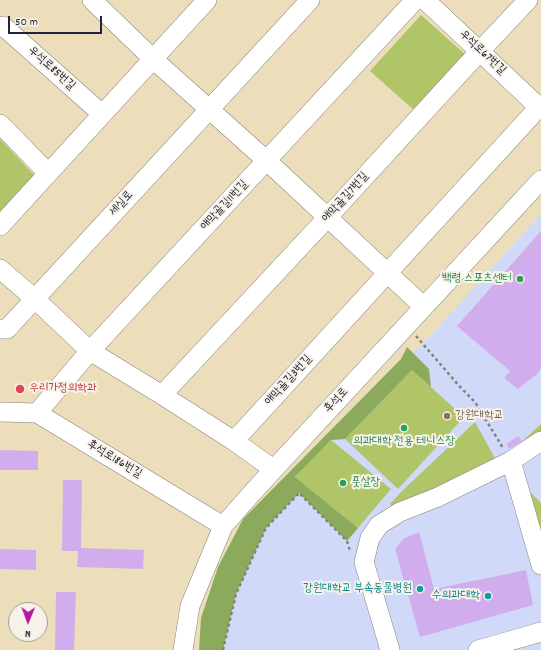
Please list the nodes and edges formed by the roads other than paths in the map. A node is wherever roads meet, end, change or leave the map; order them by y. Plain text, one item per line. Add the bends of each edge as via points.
1 (207, 0) edge
2 (310, 0) edge
3 (415, 0) edge
4 (424, 0) edge
5 (528, 0) edge
6 (99, 2) edge
7 (0, 27) edge
8 (480, 51) junction
9 (153, 59) junction
10 (540, 107) edge
11 (209, 109) junction
12 (102, 114) junction
13 (0, 124) edge
14 (267, 161) junction
15 (48, 173) junction
16 (541, 180) edge
17 (327, 218) junction
18 (0, 226) edge
19 (0, 269) edge
20 (387, 274) junction
21 (35, 299) junction
22 (424, 307) junction
23 (0, 328) edge
24 (90, 350) junction
25 (162, 395) junction
26 (0, 412) edge
27 (37, 413) junction
28 (234, 441) junction
29 (541, 441) edge
30 (511, 461) junction
31 (273, 469) junction
32 (223, 526) junction
33 (541, 565) edge
34 (541, 632) edge
35 (183, 650) edge
36 (390, 650) edge
37 (478, 650) edge

1 - 9 street
2 - 11 street, 세실로
3 - 14 street, 애막골길11번길
4 - 8 street, 우석로67번길
5 - 8 street, 애막골길7번길
6 - 9 street
7 - 12 street, 우석로85번길 via 3,26
8 - 10 street, 우석로67번길
8 - 17 street, 애막골길7번길
9 - 11 street
9 - 12 street
10 - 20 street, 애막골길3번길
11 - 14 street
11 - 21 street, 세실로
12 - 15 street
13 - 15 street
14 - 17 street
14 - 24 street, 애막골길11번길
15 - 18 street
16 - 22 street, 후석로
17 - 20 street
17 - 25 street, 애막골길7번길
19 - 21 street
20 - 22 street
20 - 28 street, 애막골길3번길
21 - 23 street via 7,329
21 - 24 street
22 - 31 street, 후석로
24 - 25 street
24 - 27 street, 애막골길11번길
25 - 28 street
26 - 27 street, 후석로186번길
27 - 32 street, 후석로186번길
28 - 31 street
29 - 30 street
30 - 33 street
30 - 36 street via 438,497 400,512 379,524 370,538 364,562
31 - 32 street, 후석로
32 - 35 street, 후석로 via 190,606
34 - 37 street

